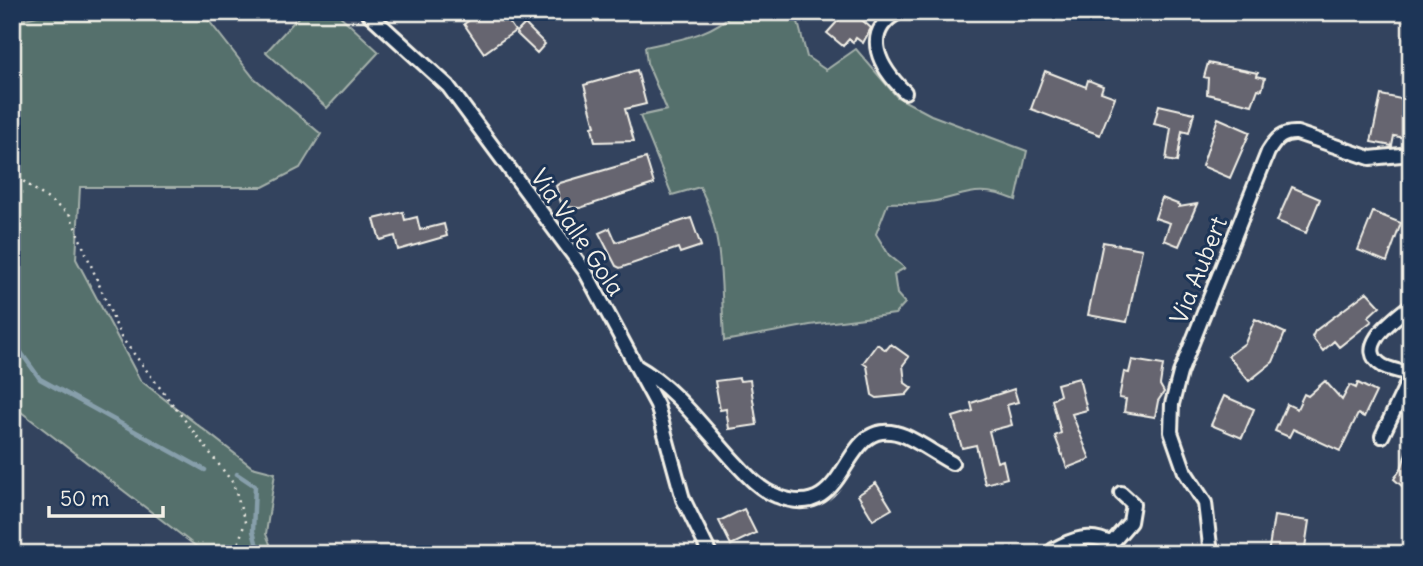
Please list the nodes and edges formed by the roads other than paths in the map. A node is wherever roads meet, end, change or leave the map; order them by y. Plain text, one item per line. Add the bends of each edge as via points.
1 (367, 12) edge
2 (899, 12) edge
3 (905, 92) dead end
4 (1411, 154) edge
5 (1411, 305) edge
6 (636, 366) junction
7 (1411, 375) edge
8 (1382, 436) dead end
9 (952, 463) dead end
10 (1121, 493) dead end
11 (1112, 549) edge
12 (1053, 550) dead end
13 (710, 554) edge
14 (1211, 554) edge

1 - 6 street, Via Valle Gola via 448,86 585,271
2 - 3 street via 887,18 877,37 878,55 888,75
4 - 14 street, Via Aubert via 1370,158 1297,132 1286,132 1268,152 1180,373 1172,404 1171,432 1185,472 1205,503
5 - 7 street via 1379,331 1373,344 1382,365
6 - 9 street via 657,378 752,481 777,496 797,500 819,497 835,485 863,439 880,433 905,436
6 - 13 street, Via Valle Gola via 657,405 683,499
7 - 8 street
10 - 11 street via 1133,504 1130,522
11 - 12 street via 1102,539 1072,539

